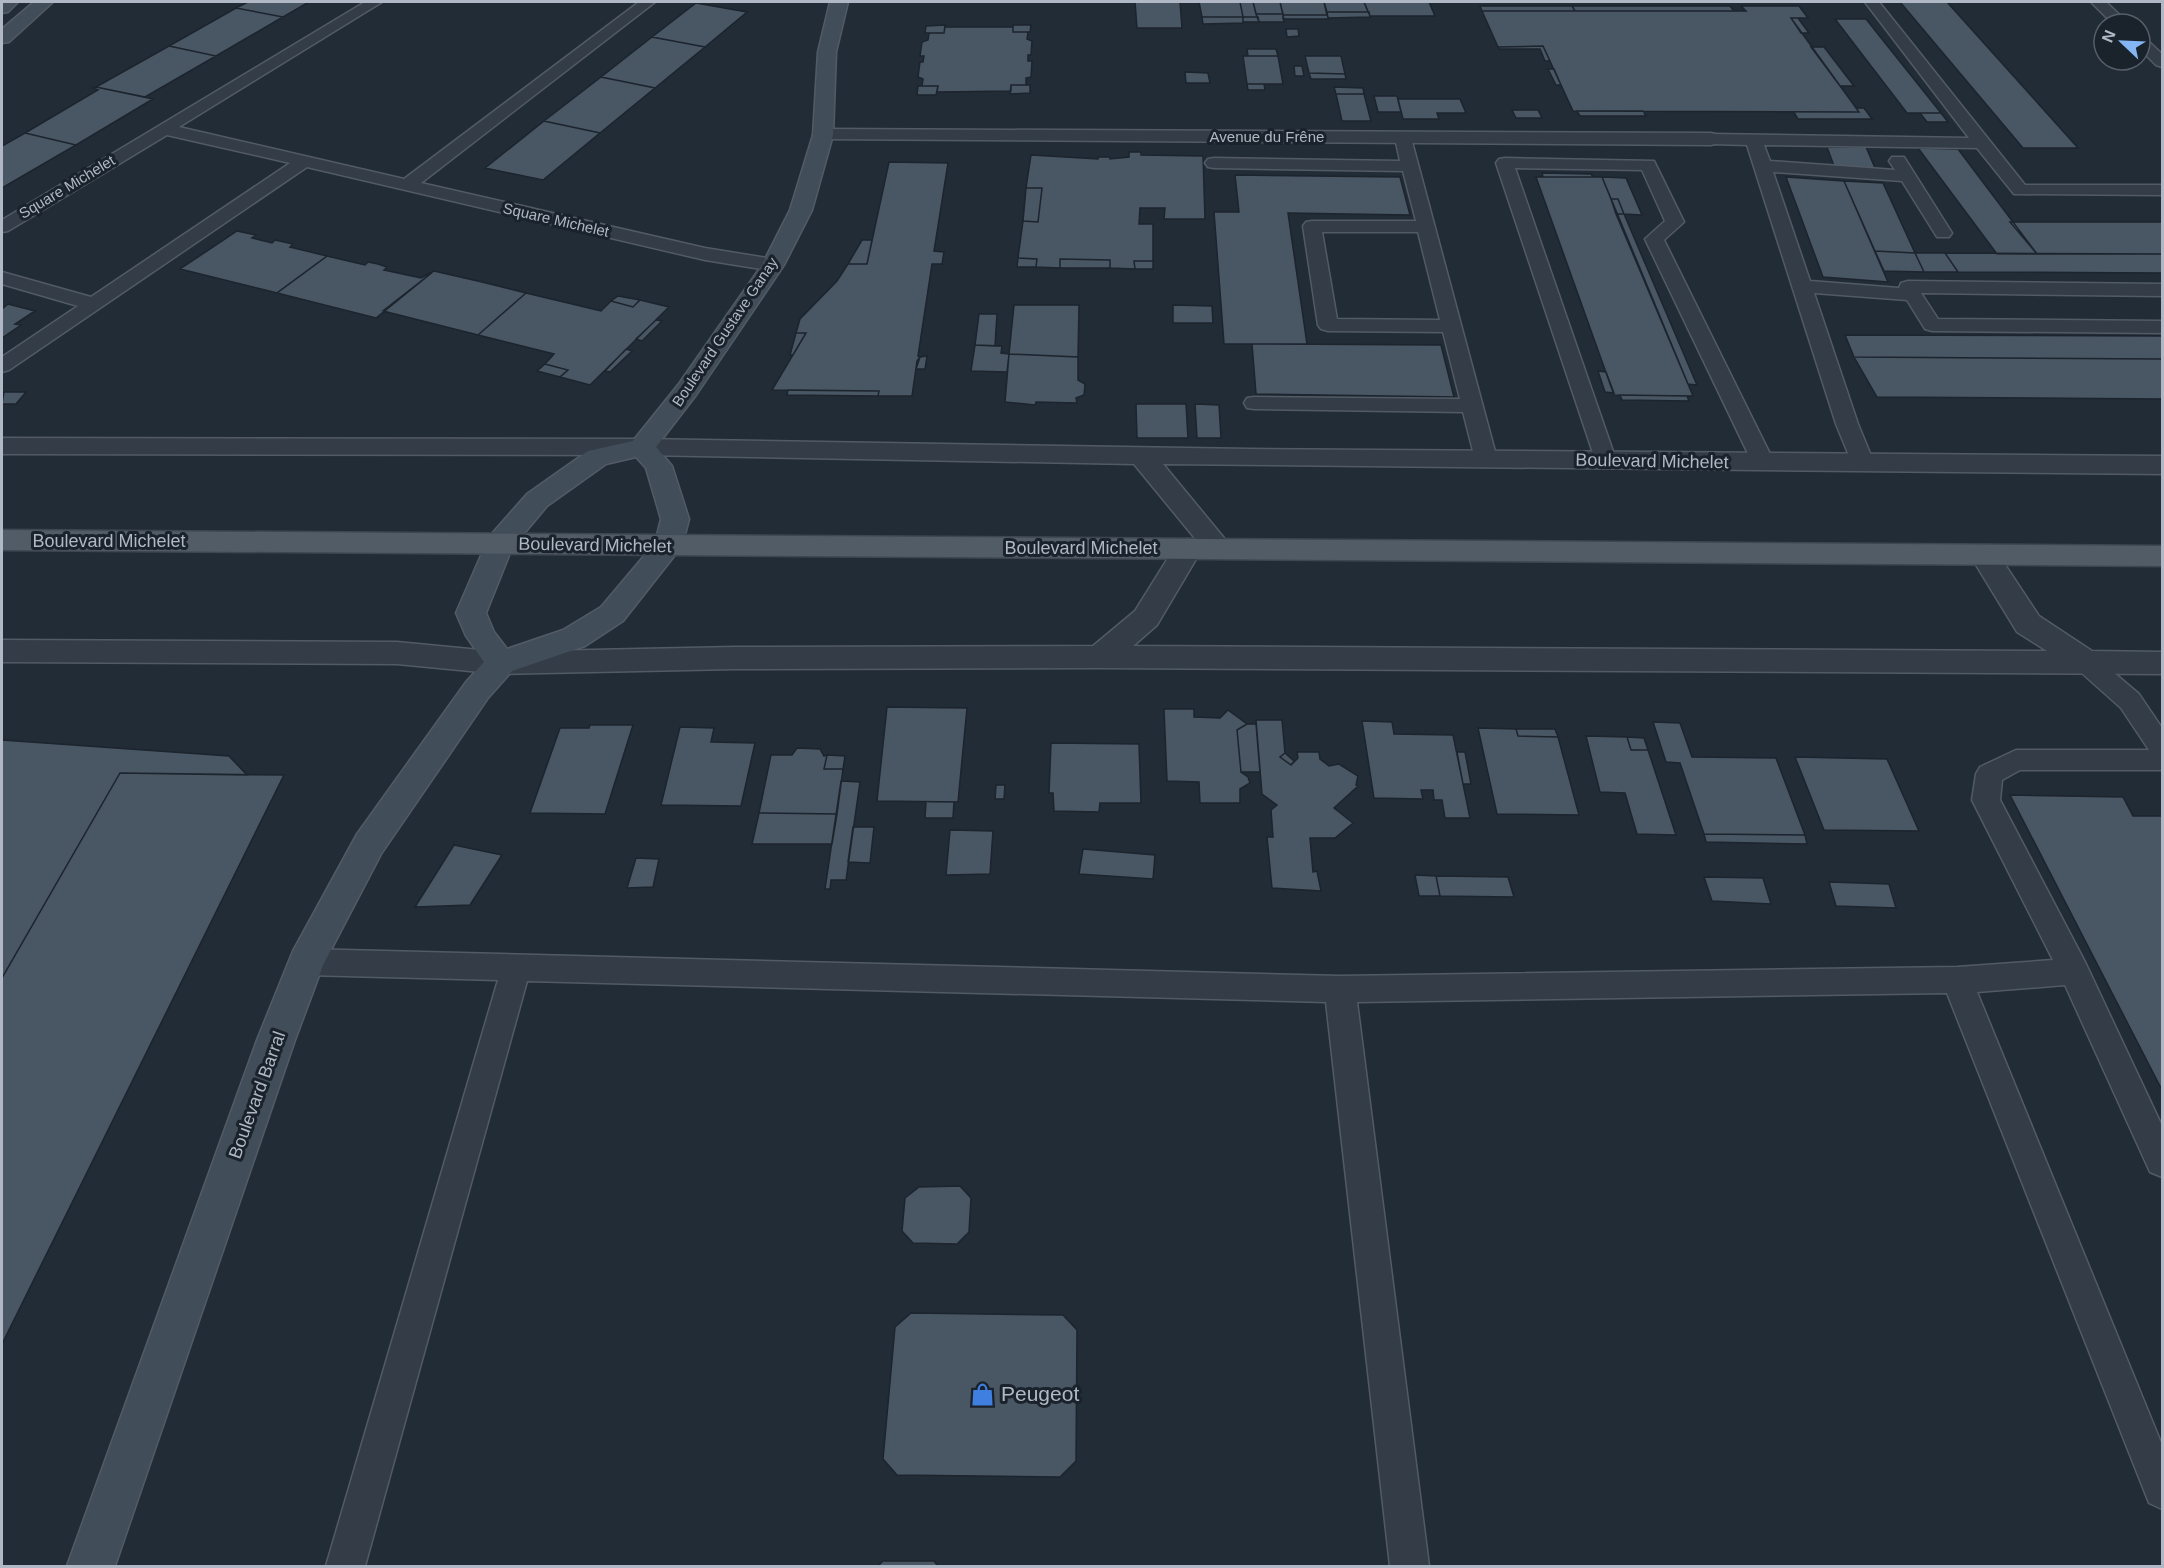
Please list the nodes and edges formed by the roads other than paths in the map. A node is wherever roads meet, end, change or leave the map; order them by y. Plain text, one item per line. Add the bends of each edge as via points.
1 (9, 2) edge
2 (44, 2) edge
3 (375, 2) edge
4 (648, 2) edge
5 (839, 2) edge
6 (1872, 2) edge
7 (2, 8) edge
8 (2, 38) edge
9 (2152, 51) edge
10 (2163, 62) edge
11 (164, 129) junction
12 (823, 135) junction
13 (1403, 138) junction
14 (1711, 140) joint
15 (1754, 140) junction
16 (1886, 141) junction
17 (1982, 143) junction
18 (304, 161) junction
19 (1214, 163) dead end
20 (1410, 166) junction
21 (1763, 166) junction
22 (1908, 176) junction
23 (407, 185) junction
24 (2163, 189) edge
25 (2, 227) edge
26 (1426, 227) junction
27 (1943, 233) dead end
28 (773, 265) junction
29 (2, 278) edge
30 (1802, 286) junction
31 (2163, 290) edge
32 (1913, 295) junction
33 (94, 304) junction
34 (1452, 326) junction
35 (2163, 327) edge
36 (2, 366) edge
37 (1254, 403) dead end
38 (1472, 406) junction
39 (2, 446) edge
40 (642, 447) junction
41 (1140, 455) junction
42 (1486, 459) junction
43 (1605, 460) junction
44 (1763, 462) junction
45 (1863, 463) junction
46 (2163, 465) edge
47 (2, 540) edge
48 (499, 544) junction
49 (668, 546) junction
50 (1188, 549) junction
51 (1219, 549) junction
52 (1984, 555) junction
53 (2163, 556) edge
54 (2, 651) edge
55 (1100, 657) junction
56 (2084, 661) junction
57 (501, 663) junction
58 (2163, 663) edge
59 (2163, 748) edge
60 (2163, 760) edge
61 (306, 962) junction
62 (516, 968) junction
63 (2074, 971) junction
64 (1957, 980) junction
65 (1340, 989) junction
66 (2163, 1161) edge
67 (2163, 1490) edge
68 (91, 1566) edge
69 (345, 1566) edge
70 (1408, 1566) edge

1 - 7 street
2 - 8 street
3 - 11 lane, Square Michelet
4 - 23 lane
5 - 12 street, Boulevard Gustave Ganay via 827,52
6 - 17 lane
9 - 10 lane
11 - 18 lane, Square Michelet
11 - 25 lane, Square Michelet
12 - 13 street, Avenue du Frêne
12 - 28 street, Boulevard Gustave Ganay via 801,210
13 - 14 street, Avenue du Frêne
13 - 20 lane
14 - 15 lane
15 - 16 lane
15 - 21 lane
16 - 17 lane
16 - 22 lane
17 - 24 lane via 2020,190
18 - 23 lane, Square Michelet
18 - 33 lane
19 - 20 lane
20 - 26 lane
21 - 22 lane
21 - 30 lane
22 - 27 lane
23 - 28 lane, Square Michelet via 705,254
26 - 34 lane
26 - 34 lane via 1312,226 1328,325
28 - 40 street, Boulevard Gustave Ganay via 687,390
29 - 33 lane
30 - 32 lane
30 - 45 lane
31 - 32 lane via 1908,287
32 - 35 lane via 1932,325
33 - 36 lane
34 - 38 lane
37 - 38 lane
38 - 42 lane
39 - 40 street, Boulevard Michelet
40 - 41 street, Boulevard Michelet
40 - 48 street via 597,457 537,500
40 - 49 street via 659,466 675,519
41 - 42 street, Boulevard Michelet
41 - 51 street
42 - 43 street, Boulevard Michelet
43 - 44 street, Boulevard Michelet
43 - 44 lane via 1505,163 1648,165 1675,222 1654,239
44 - 45 street, Boulevard Michelet
45 - 46 street, Boulevard Michelet
47 - 48 main road, Boulevard Michelet
48 - 49 main road, Boulevard Michelet
48 - 57 street via 471,613 481,636
49 - 50 main road, Boulevard Michelet
49 - 57 street via 612,614 574,638
50 - 51 main road, Boulevard Michelet
50 - 55 street, Boulevard Michelet via 1146,618
51 - 52 main road, Boulevard Michelet
52 - 53 main road, Boulevard Michelet
52 - 56 street via 2028,624
54 - 57 street via 397,653
55 - 56 street
55 - 57 street
56 - 58 street
56 - 59 lane via 2130,701
57 - 61 street, Boulevard Barral via 447,731 369,844
60 - 63 lane via 2016,760 1989,774 1986,800
61 - 62 lane
61 - 68 street, Boulevard Barral
62 - 65 lane
62 - 69 lane
63 - 64 lane
63 - 66 lane
64 - 65 lane
64 - 67 lane
65 - 70 lane

